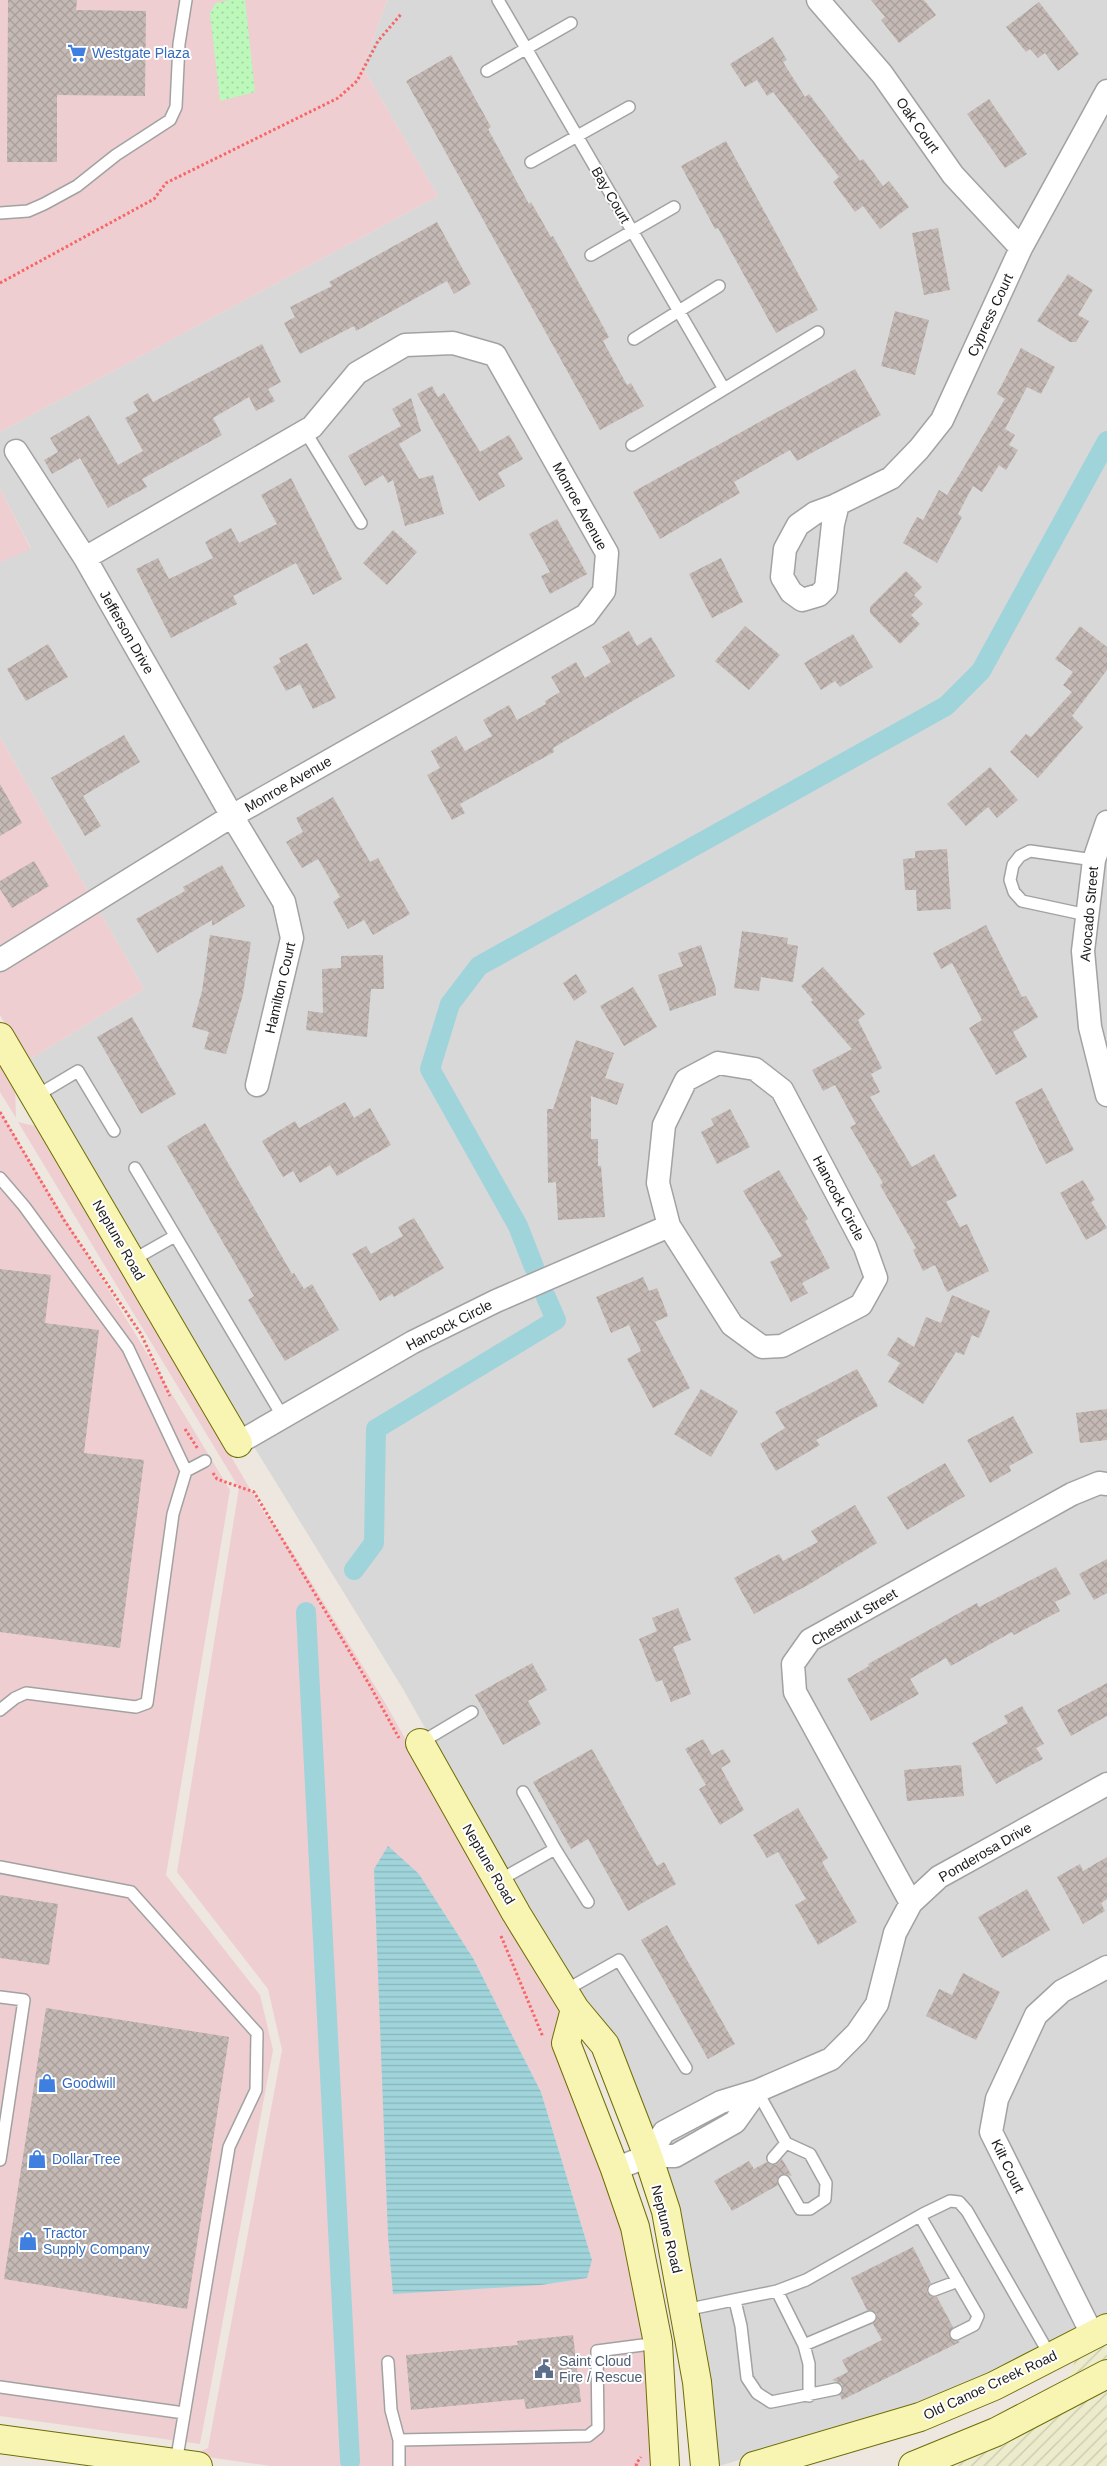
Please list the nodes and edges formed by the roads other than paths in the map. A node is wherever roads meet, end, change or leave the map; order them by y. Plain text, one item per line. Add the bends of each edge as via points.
1 (186, 0) edge
2 (498, 0) edge
3 (818, 0) edge
4 (572, 23) dead end
5 (526, 48) junction
6 (487, 71) dead end
7 (1107, 92) edge
8 (629, 107) dead end
9 (577, 136) junction
10 (532, 162) dead end
11 (674, 207) dead end
12 (0, 213) edge
13 (632, 232) junction
14 (1021, 248) junction
15 (591, 255) dead end
16 (719, 286) dead end
17 (678, 311) junction
18 (818, 332) dead end
19 (634, 339) dead end
20 (724, 390) junction
21 (305, 431) junction
22 (632, 445) dead end
23 (16, 451) dead end
24 (838, 504) dead end
25 (360, 523) dead end
26 (85, 558) junction
27 (232, 816) junction
28 (1107, 822) edge
29 (1094, 860) junction
30 (1087, 915) junction
31 (0, 960) edge
32 (1, 1043) edge
33 (257, 1085) dead end
34 (36, 1096) junction
35 (1107, 1096) edge
36 (114, 1131) dead end
37 (135, 1168) dead end
38 (0, 1178) edge
39 (669, 1226) junction
40 (175, 1236) junction
41 (131, 1261) junction
42 (283, 1417) junction
43 (238, 1443) joint
44 (202, 1456) road end
45 (186, 1471) junction
46 (1107, 1484) edge
47 (0, 1710) edge
48 (472, 1712) dead end
49 (420, 1743) joint
50 (1107, 1784) edge
51 (523, 1792) dead end
52 (555, 1849) junction
53 (0, 1867) edge
54 (498, 1881) junction
55 (588, 1902) dead end
56 (911, 1903) junction
57 (1107, 1967) edge
58 (0, 1996) edge
59 (570, 2000) junction
60 (686, 2068) dead end
61 (757, 2091) junction
62 (786, 2143) junction
63 (648, 2156) junction
64 (773, 2158) dead end
65 (0, 2160) edge
66 (616, 2169) junction
67 (784, 2181) dead end
68 (920, 2216) junction
69 (958, 2281) junction
70 (934, 2290) dead end
71 (777, 2291) junction
72 (734, 2300) junction
73 (685, 2310) junction
74 (870, 2317) dead end
75 (1100, 2332) edge
76 (956, 2334) dead end
77 (658, 2343) junction
78 (804, 2345) junction
79 (1059, 2353) junction
80 (388, 2362) dead end
81 (1107, 2374) edge
82 (0, 2387) edge
83 (836, 2389) dead end
84 (810, 2396) junction
85 (184, 2413) junction
86 (996, 2432) junction
87 (399, 2440) junction
88 (5, 2441) edge
89 (653, 2460) edge
90 (187, 2464) edge
91 (399, 2466) edge
92 (705, 2466) edge
93 (754, 2466) edge
94 (913, 2466) edge

1 - 12 lane via 179,44 176,107 170,120 116,155 77,186 28,211
2 - 5 lane, Bay Court
3 - 14 street, Oak Court via 882,74 953,174
4 - 5 lane
5 - 6 lane
5 - 9 lane, Bay Court
7 - 14 street, Cypress Court
8 - 9 lane
9 - 10 lane
9 - 13 lane, Bay Court
11 - 13 lane
13 - 15 lane
13 - 17 lane, Bay Court
14 - 24 street, Cypress Court via 942,420 891,478
16 - 17 lane
17 - 19 lane
17 - 20 lane, Bay Court
18 - 20 lane
20 - 22 lane
21 - 25 lane
21 - 26 street, Monroe Avenue
21 - 27 street, Monroe Avenue via 312,427 357,373 405,345 453,343 494,355 607,553 604,591 586,615
23 - 26 street, Jefferson Drive
26 - 27 street, Jefferson Drive
27 - 31 street, Monroe Avenue
27 - 33 street, Hamilton Court via 284,902 292,938
28 - 29 street, Avocado Street
29 - 30 street, Avocado Street
29 - 30 lane via 1030,852 1020,856 1013,865 1010,880 1022,901
30 - 35 street, Avocado Street via 1083,951 1090,1027
32 - 34 main road, Neptune Road
34 - 36 lane via 78,1071
34 - 41 main road, Neptune Road
37 - 40 lane
38 - 45 lane via 128,1348
39 - 39 street, Hancock Circle via 732,1325 762,1347 782,1346 861,1305 876,1278 865,1247 782,1090 755,1069 718,1063 686,1080 664,1125 658,1183
39 - 42 street, Hancock Circle via 496,1301 413,1342
40 - 41 lane
40 - 42 lane
41 - 43 main road, Neptune Road
42 - 43 street, Hancock Circle
44 - 45 lane
45 - 47 lane via 173,1514 147,1703 136,1707 26,1694
46 - 56 street, Chestnut Street via 1072,1494 810,1640 793,1664 795,1692
48 - 49 lane
49 - 54 main road, Neptune Road
50 - 56 street, Ponderosa Drive via 939,1877
51 - 52 lane
52 - 54 lane
52 - 55 lane
53 - 85 lane via 131,1892 257,2033 256,2090 229,2148
54 - 59 main road, Neptune Road
56 - 61 street, Ponderosa Drive via 895,1933 876,2004 856,2033 831,2058
57 - 75 street, Kilt Court via 1062,1991 1036,2015 997,2098 991,2132
58 - 65 lane via 24,2000
59 - 60 lane via 619,1960
59 - 63 main road, Neptune Road via 605,2045
59 - 66 main road via 566,2043
61 - 62 lane
61 - 63 street, Ponderosa Drive via 721,2102 664,2132
62 - 64 lane
62 - 67 lane via 810,2154 826,2183 826,2199 810,2209 800,2209
63 - 66 street
63 - 73 main road, Neptune Road via 666,2211
66 - 77 main road via 635,2227
68 - 69 lane
68 - 71 lane via 806,2280
68 - 79 lane via 950,2201 959,2202
69 - 70 lane
69 - 76 lane via 978,2316 974,2325
71 - 72 lane
71 - 78 lane
72 - 73 lane
72 - 84 lane via 741,2326 747,2378 757,2393 772,2402
73 - 92 main road, Neptune Road via 698,2382
74 - 78 lane
75 - 79 main road, Old Canoe Creek Road
77 - 87 lane via 597,2351 598,2428 588,2436
77 - 89 main road
78 - 84 lane via 809,2364
79 - 86 main road via 1062,2368 1054,2380 1031,2395
79 - 93 main road, Old Canoe Creek Road via 994,2386 920,2417
80 - 87 lane via 391,2410
81 - 86 main road
82 - 85 lane
83 - 84 lane
85 - 90 lane
86 - 94 main road
87 - 91 lane
88 - 90 main road

